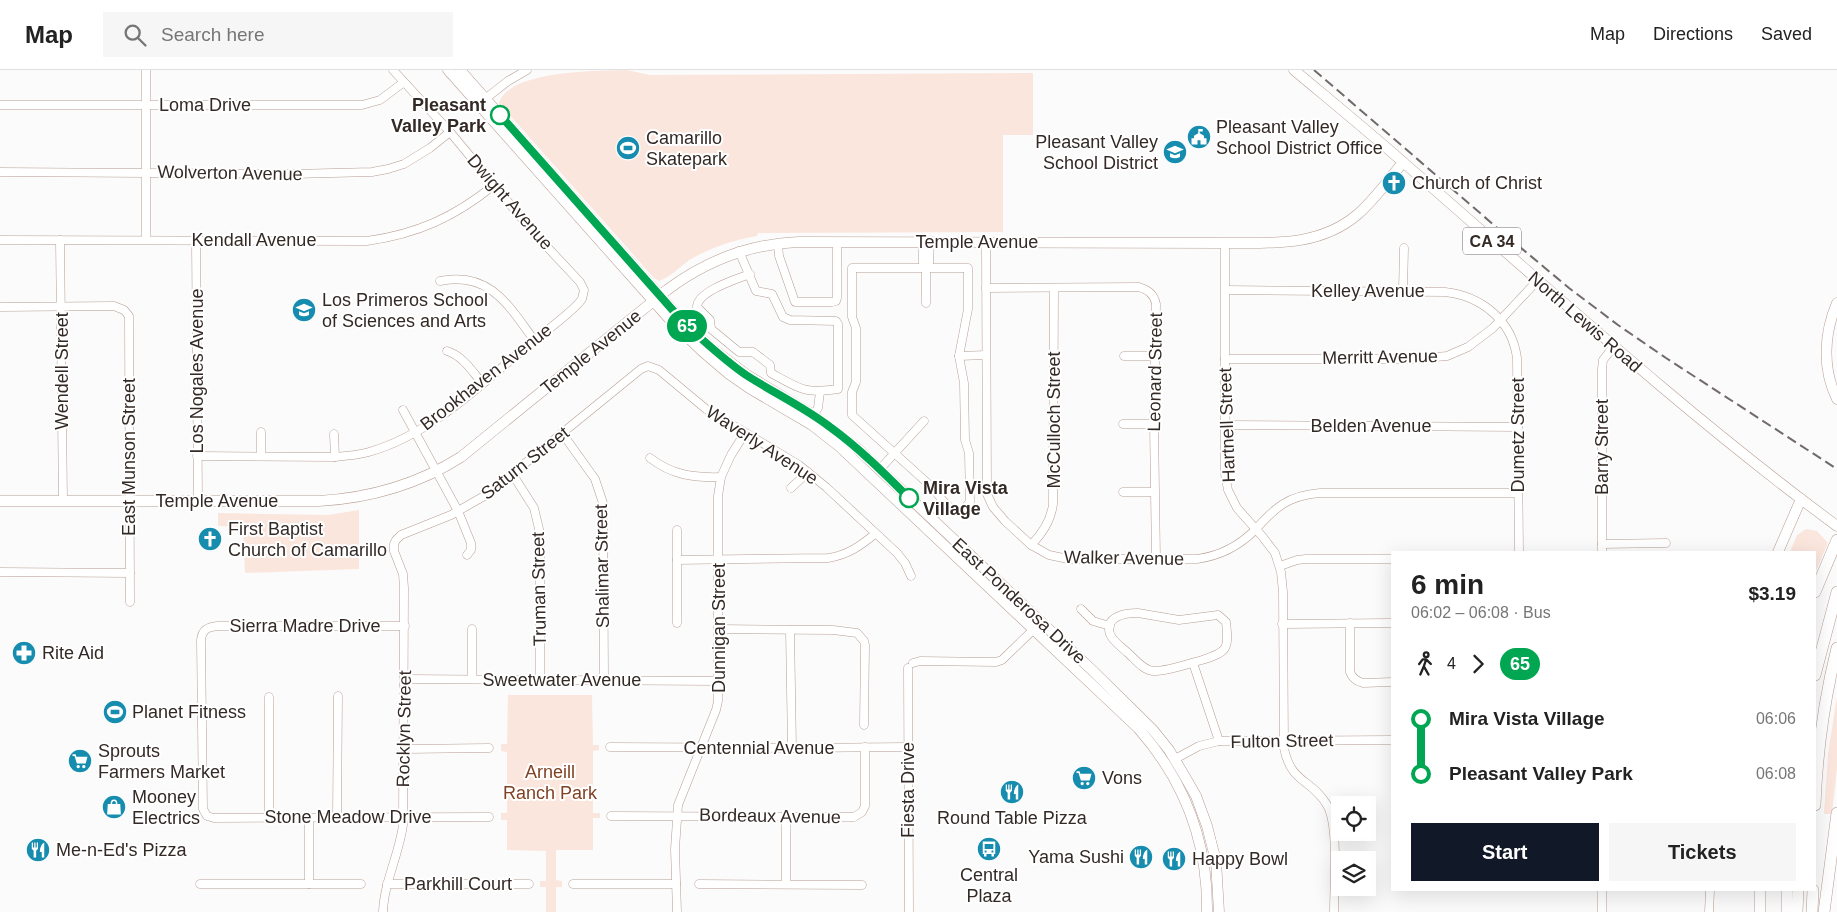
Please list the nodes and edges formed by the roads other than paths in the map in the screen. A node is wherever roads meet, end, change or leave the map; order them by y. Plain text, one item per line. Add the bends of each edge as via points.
1 (146, 70) edge
2 (393, 70) edge
3 (448, 70) edge
4 (460, 70) edge
5 (527, 70) edge
6 (1294, 70) edge
7 (404, 82) junction
8 (482, 102) junction
9 (0, 105) edge
10 (146, 105) junction
11 (450, 132) junction
12 (1404, 162) junction
13 (0, 172) edge
14 (146, 172) junction
15 (494, 185) junction
16 (0, 240) edge
17 (60, 240) junction
18 (146, 240) junction
19 (196, 240) junction
20 (837, 242) junction
21 (926, 242) junction
22 (986, 243) junction
23 (1225, 243) junction
24 (778, 244) junction
25 (1404, 248) dead end
26 (740, 251) junction
27 (926, 268) junction
28 (750, 274) junction
29 (440, 280) dead end
30 (1537, 281) junction
31 (986, 288) junction
32 (1054, 288) junction
33 (584, 290) joint
34 (1226, 290) junction
35 (1403, 291) junction
36 (657, 298) junction
37 (926, 303) dead end
38 (1837, 303) edge
39 (0, 308) edge
40 (61, 308) junction
41 (1501, 322) junction
42 (534, 340) junction
43 (1614, 346) junction
44 (447, 351) dead end
45 (986, 355) junction
46 (959, 356) junction
47 (1124, 356) dead end
48 (1154, 356) junction
49 (1225, 359) junction
50 (648, 366) joint
51 (482, 383) junction
52 (820, 392) junction
53 (1837, 398) edge
54 (403, 410) dead end
55 (813, 415) junction
56 (924, 421) dead end
57 (1123, 424) dead end
58 (1154, 424) junction
59 (1225, 425) junction
60 (1518, 426) junction
61 (261, 432) dead end
62 (415, 432) junction
63 (562, 433) junction
64 (746, 433) junction
65 (334, 434) dead end
66 (894, 454) junction
67 (197, 456) junction
68 (261, 456) junction
69 (335, 457) junction
70 (650, 458) dead end
71 (880, 469) junction
72 (437, 472) junction
73 (808, 472) junction
74 (512, 475) junction
75 (721, 477) junction
76 (791, 488) dead end
77 (1123, 492) dead end
78 (1154, 492) junction
79 (1518, 493) junction
80 (1801, 499) junction
81 (0, 501) edge
82 (62, 501) junction
83 (198, 501) junction
84 (129, 502) junction
85 (458, 511) junction
86 (1837, 526) edge
87 (1255, 529) junction
88 (677, 530) dead end
89 (875, 534) junction
90 (1837, 540) edge
91 (1666, 543) dead end
92 (394, 544) joint
93 (1602, 544) junction
94 (1031, 545) junction
95 (1519, 551) edge
96 (1602, 551) edge
97 (1778, 551) edge
98 (467, 555) dead end
99 (1391, 558) edge
100 (719, 559) junction
101 (677, 560) junction
102 (1156, 560) junction
103 (1280, 566) junction
104 (0, 572) edge
105 (130, 573) junction
106 (912, 576) dead end
107 (1816, 590) edge
108 (1837, 592) edge
109 (130, 602) dead end
110 (1081, 609) dead end
111 (677, 623) dead end
112 (1350, 623) junction
113 (1391, 623) edge
114 (1282, 624) junction
115 (404, 626) junction
116 (1110, 626) junction
117 (472, 629) dead end
118 (719, 629) junction
119 (1034, 629) junction
120 (790, 630) junction
121 (1837, 648) edge
122 (1193, 662) junction
123 (1816, 671) edge
124 (405, 679) junction
125 (472, 680) junction
126 (540, 680) junction
127 (604, 680) junction
128 (719, 681) junction
129 (1391, 682) edge
130 (338, 696) dead end
131 (269, 697) dead end
132 (864, 725) dead end
133 (1283, 740) junction
134 (1391, 740) edge
135 (1219, 742) junction
136 (864, 747) junction
137 (909, 747) junction
138 (489, 748) dead end
139 (610, 748) dead end
140 (700, 748) junction
141 (792, 748) junction
142 (404, 749) junction
143 (1175, 760) junction
144 (1816, 792) edge
145 (1186, 801) junction
146 (1837, 813) edge
147 (676, 815) junction
148 (208, 816) joint
149 (611, 816) dead end
150 (786, 816) junction
151 (1203, 816) junction
152 (269, 817) junction
153 (337, 817) junction
154 (402, 817) junction
155 (309, 818) junction
156 (490, 818) dead end
157 (200, 884) dead end
158 (309, 884) junction
159 (362, 884) dead end
160 (387, 884) junction
161 (529, 884) dead end
162 (573, 884) dead end
163 (676, 884) junction
164 (699, 884) dead end
165 (786, 884) junction
166 (862, 885) dead end
167 (1602, 891) edge
168 (1710, 891) edge
169 (1760, 891) edge
170 (1787, 891) edge
171 (1798, 891) edge
172 (1813, 891) edge
173 (383, 912) edge
174 (677, 912) edge
175 (909, 912) edge
176 (1207, 912) edge
177 (1218, 912) edge
178 (1334, 912) edge
179 (1602, 912) edge
180 (1710, 912) edge
181 (1760, 912) edge
182 (1787, 912) edge
183 (1797, 912) edge
184 (1812, 912) edge
185 (1824, 912) edge

1 - 10 street
2 - 7 street, Dwight Avenue
3 - 8 main road, East Ponderosa Drive
4 - 8 main road, East Ponderosa Drive
5 - 8 street
6 - 12 main road, North Lewis Road / CA 34
7 - 10 street, Loma Drive via 380,100 362,105
7 - 11 street, Dwight Avenue
8 - 36 main road, East Ponderosa Drive
9 - 10 street, Loma Drive
10 - 14 street
11 - 14 street, Wolverton Avenue via 404,164 372,172
11 - 15 street, Dwight Avenue
12 - 23 main road, Temple Avenue via 1359,214 1331,232 1295,242
12 - 30 main road, North Lewis Road / CA 34
13 - 14 street, Wolverton Avenue
14 - 18 street
15 - 19 street, Kendall Avenue via 447,217 410,232 381,239
15 - 33 street, Dwight Avenue
16 - 17 street, Kendall Avenue
17 - 18 street, Kendall Avenue
17 - 40 street, Wendell Street
18 - 19 street, Kendall Avenue
19 - 67 street, Los Nogales Avenue
20 - 21 main road, Temple Avenue
20 - 24 main road, Temple Avenue
20 - 24 street via 837,298 832,302 795,302 778,256
21 - 22 main road, Temple Avenue
21 - 27 street via 929,263
22 - 23 main road, Temple Avenue
22 - 31 street, Walker Avenue
23 - 34 street, Hartnell Street
24 - 26 main road, Temple Avenue
25 - 35 street
26 - 28 street
26 - 36 main road, Temple Avenue via 697,269
27 - 37 street
27 - 46 street via 968,268 968,309
27 - 66 street via 852,268 852,317 856,328 852,415
28 - 52 street via 756,291 772,294 783,318 836,321 838,324 838,389
28 - 52 street via 708,292 699,300 697,307 710,320 711,329 739,352 753,352 770,365 771,373 800,389
29 - 42 street via 463,279 487,286 502,298
30 - 41 street, Merritt Avenue
30 - 43 main road, North Lewis Road / CA 34
31 - 32 street, Leonard Street
31 - 45 street, Walker Avenue
32 - 48 street, Leonard Street via 1139,287 1148,291 1156,304
32 - 94 street, McCulloch Street via 1053,504 1046,527
33 - 42 street, Brookhaven Avenue via 580,302
34 - 35 street, Kelley Avenue
34 - 49 street, Hartnell Street
35 - 41 street, Kelley Avenue via 1466,296 1483,304
36 - 55 main road, East Ponderosa Drive via 747,375
36 - 72 main road, Temple Avenue via 478,444
36 - 119 main road, East Ponderosa Drive via 702,352 749,388 812,425 851,456
38 - 53 main road via 1826,346 1828,374
39 - 40 street
40 - 82 street, Wendell Street
40 - 84 street, East Munson Street via 114,306 127,313 130,320
41 - 49 street, Merritt Avenue via 1468,347 1441,358
41 - 60 street, Dumetz Street via 1513,340 1516,353
42 - 51 street, Brookhaven Avenue
43 - 80 main road, North Lewis Road / CA 34
43 - 93 street, Barry Street via 1603,360 1602,368
44 - 51 street via 463,360
45 - 46 street
45 - 94 street, Walker Avenue via 987,494 993,507
46 - 66 street via 964,384 965,440 969,453 970,502 967,507 954,511
47 - 48 street
48 - 58 street, Leonard Street
49 - 59 street, Hartnell Street
50 - 63 street, Saturn Street
50 - 64 street, Waverly Avenue via 659,370 696,402
51 - 62 street, Brookhaven Avenue
52 - 55 street via 818,408
54 - 62 street
55 - 71 main road, East Ponderosa Drive
56 - 66 street
57 - 58 street
58 - 78 street, Leonard Street
59 - 60 street, Belden Avenue
59 - 87 street, Hartnell Street via 1228,490 1237,508
60 - 79 street, Dumetz Street
61 - 68 street
62 - 69 street, Brookhaven Avenue via 368,452
62 - 72 street
63 - 74 street, Saturn Street
63 - 127 street, Shalimar Street via 595,480 603,503
64 - 73 street, Waverly Avenue
64 - 75 street, Dunnigan Street
65 - 69 street
66 - 71 street
67 - 68 street, Brookhaven Avenue
67 - 83 street, Los Nogales Avenue
68 - 69 street, Brookhaven Avenue
70 - 75 street via 677,473
71 - 143 main road, East Ponderosa Drive via 1145,721
72 - 83 main road, Temple Avenue via 392,490 350,499
72 - 85 street
73 - 76 street
73 - 89 street, Waverly Avenue
74 - 85 street, Saturn Street
74 - 126 street, Truman Street via 534,508 540,533
75 - 100 street, Dunnigan Street
77 - 78 street
78 - 102 street, Leonard Street
79 - 87 street, Walker Avenue via 1314,494 1282,504
79 - 95 street, Dumetz Street
80 - 86 main road, North Lewis Road / CA 34
80 - 97 main road
81 - 82 main road, Temple Avenue
82 - 84 main road, Temple Avenue
83 - 84 main road, Temple Avenue
84 - 105 street, East Munson Street
85 - 92 street, Saturn Street via 400,535
85 - 98 street via 470,543 471,550
87 - 102 street, Walker Avenue via 1241,542 1216,555
87 - 103 street, Hartnell Street via 1271,546
88 - 101 street
89 - 100 street via 842,556
89 - 106 street, Waverly Avenue via 903,560
90 - 107 highway
91 - 93 street
92 - 115 street, Rocklyn Street via 404,588
93 - 96 street, Barry Street
94 - 102 street, Walker Avenue via 1049,555 1068,559
99 - 103 street via 1302,559
100 - 101 street
100 - 118 street, Dunnigan Street
101 - 111 street
103 - 114 street, Hartnell Street
104 - 105 street
105 - 109 street, East Munson Street
108 - 123 highway
110 - 116 street via 1093,621
112 - 113 street
112 - 114 street
112 - 129 street via 1352,676 1363,683
114 - 133 street, Hartnell Street
115 - 124 street, Rocklyn Street
115 - 148 street, Sierra Madre Drive via 218,626 202,632 202,806
116 - 122 street via 1114,640 1146,669 1157,671
116 - 122 street via 1123,614 1138,613 1170,620 1214,614 1221,616 1226,622 1225,649 1221,654
117 - 125 street
118 - 120 street
118 - 128 street, Dunnigan Street
119 - 137 street, Fiesta Drive via 996,662 920,661 911,666 907,717
119 - 145 main road, East Ponderosa Drive via 1138,728 1166,764
120 - 132 street via 852,632 861,636 865,645
120 - 141 street
121 - 144 highway via 1825,704
122 - 135 street
124 - 125 street, Sweetwater Avenue
124 - 142 street, Rocklyn Street
125 - 126 street, Sweetwater Avenue
126 - 127 street, Sweetwater Avenue
127 - 128 street, Sweetwater Avenue
128 - 140 street, Dunnigan Street via 716,710
130 - 153 street
131 - 152 street
133 - 134 street, Fulton Street
133 - 135 street, Fulton Street
133 - 178 street, Hartnell Street via 1291,769 1323,798 1332,816
135 - 143 street, Fulton Street via 1199,746
136 - 137 street, Centennial Avenue
136 - 141 street, Centennial Avenue
136 - 150 street, Bordeaux Avenue via 866,801 859,814 847,817
137 - 175 street, Fiesta Drive
138 - 142 street
139 - 140 street, Centennial Avenue
140 - 141 street, Centennial Avenue
140 - 147 street, Dunnigan Street
142 - 154 street, Rocklyn Street
143 - 151 main road, East Ponderosa Drive via 1196,796
145 - 151 main road via 1194,804
145 - 176 main road, East Ponderosa Drive via 1204,863
146 - 185 highway
147 - 149 street, Bordeaux Avenue
147 - 150 street, Bordeaux Avenue
147 - 163 street, Dunnigan Street
148 - 152 street, Stone Meadow Drive
150 - 165 street
151 - 177 main road, East Ponderosa Drive via 1216,861
152 - 155 street, Stone Meadow Drive
153 - 154 street, Stone Meadow Drive
153 - 155 street, Stone Meadow Drive
154 - 156 street, Stone Meadow Drive
154 - 160 street, Rocklyn Street via 400,844
155 - 158 street
157 - 158 street
158 - 159 street
160 - 161 street, Parkhill Court
160 - 173 street, Rocklyn Street
162 - 163 street
163 - 174 street, Dunnigan Street
164 - 165 street
165 - 166 street
167 - 179 street
168 - 180 street
169 - 181 main road
170 - 182 highway
171 - 183 highway
172 - 184 highway

